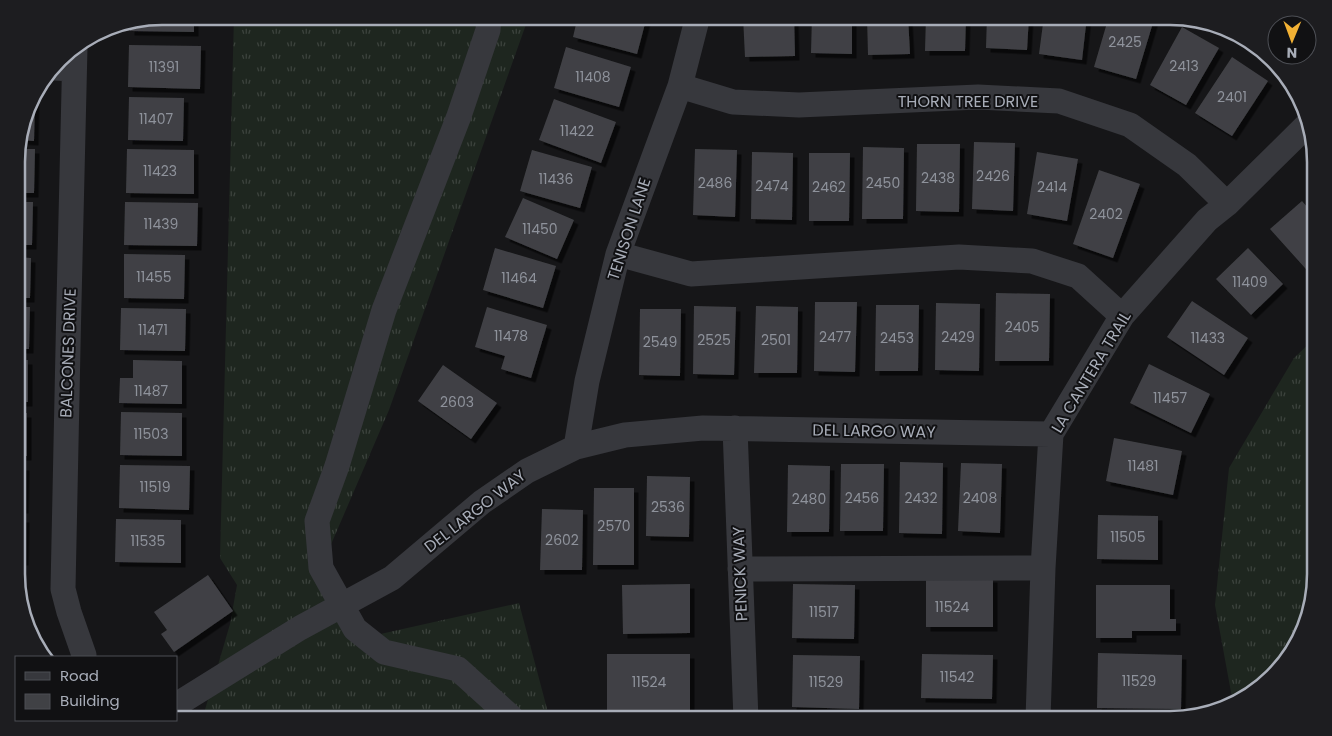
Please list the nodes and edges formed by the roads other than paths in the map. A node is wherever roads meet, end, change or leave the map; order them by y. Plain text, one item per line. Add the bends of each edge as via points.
1 (488, 25) edge
2 (696, 25) edge
3 (68, 63) edge
4 (680, 86) junction
5 (1303, 129) edge
6 (1226, 204) junction
7 (618, 254) junction
8 (1122, 316) junction
9 (735, 428) junction
10 (1051, 434) junction
11 (576, 447) junction
12 (1042, 568) junction
13 (740, 570) junction
14 (342, 605) junction
15 (84, 655) dead end
16 (178, 704) edge
17 (502, 711) edge
18 (746, 711) edge
19 (1038, 711) edge

1 - 14 street via 459,116 384,310 317,521 321,568
2 - 4 street, TENISON LANE
3 - 15 street, BALCONES DRIVE via 72,231 64,589
4 - 6 street, THORN TREE DRIVE via 742,103 799,105 978,97 1059,101 1130,126 1188,165
4 - 7 street, TENISON LANE
5 - 6 street, LA CANTERA TRAIL
6 - 8 street, LA CANTERA TRAIL via 1207,220
7 - 8 street via 691,274 959,256 1032,261 1078,276
7 - 11 street, TENISON LANE via 587,381
8 - 10 street, LA CANTERA TRAIL
9 - 10 street, DEL LARGO WAY
9 - 11 street, DEL LARGO WAY via 625,435
9 - 13 street, PENICK WAY
10 - 12 street, LA CANTERA TRAIL
11 - 14 street, DEL LARGO WAY via 527,471 482,502 392,578
12 - 13 street
12 - 19 street, LA CANTERA TRAIL
13 - 18 street, PENICK WAY
14 - 16 street, DEL LARGO WAY
14 - 17 street via 355,629 384,652 458,669

